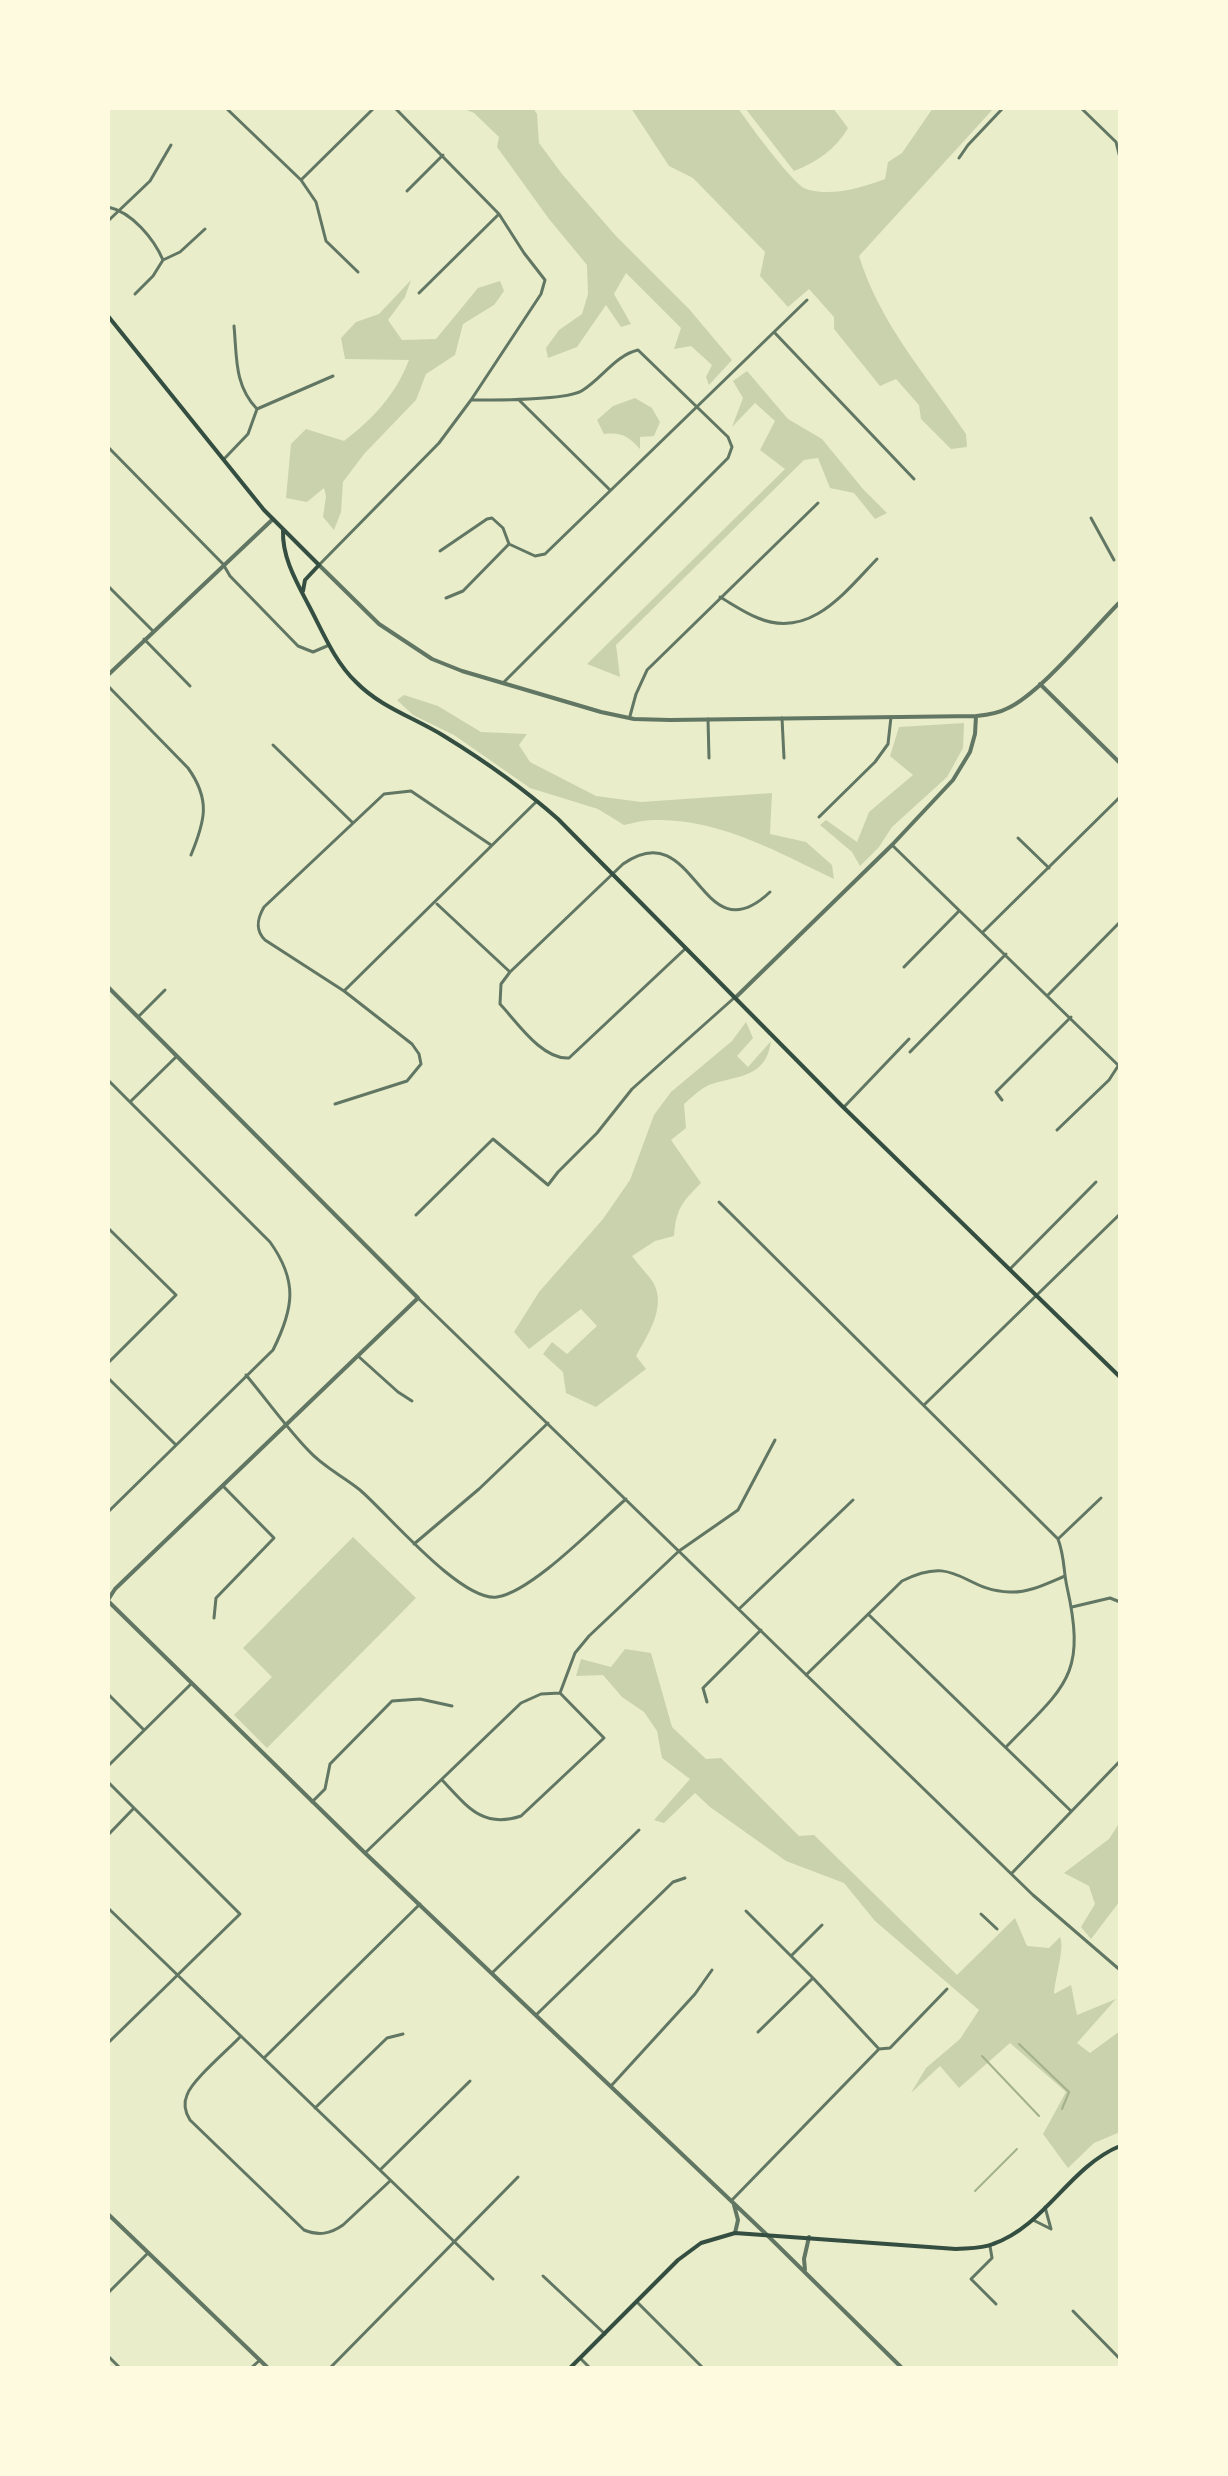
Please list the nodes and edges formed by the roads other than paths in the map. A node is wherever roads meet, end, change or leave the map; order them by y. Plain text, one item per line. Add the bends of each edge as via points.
1 (226, 108) edge
2 (374, 108) edge
3 (395, 108) edge
4 (1003, 108) edge
5 (1081, 108) edge
6 (171, 145) dead end
7 (443, 155) junction
8 (959, 158) dead end
9 (1120, 158) edge
10 (301, 180) junction
11 (407, 191) dead end
12 (108, 207) edge
13 (119, 210) junction
14 (499, 214) junction
15 (108, 221) edge
16 (205, 229) dead end
17 (163, 260) junction
18 (358, 272) dead end
19 (419, 293) dead end
20 (135, 294) dead end
21 (807, 300) dead end
22 (108, 316) edge
23 (234, 326) dead end
24 (774, 332) junction
25 (333, 376) dead end
26 (471, 400) junction
27 (519, 400) junction
28 (696, 406) junction
29 (257, 409) junction
30 (108, 447) edge
31 (224, 459) junction
32 (914, 479) dead end
33 (610, 490) junction
34 (818, 503) dead end
35 (1091, 518) dead end
36 (273, 519) junction
37 (283, 530) junction
38 (509, 544) junction
39 (440, 551) dead end
40 (877, 559) dead end
41 (1114, 560) dead end
42 (223, 564) junction
43 (319, 565) junction
44 (108, 586) edge
45 (303, 593) junction
46 (720, 597) junction
47 (446, 598) dead end
48 (1120, 602) edge
49 (153, 631) junction
50 (144, 639) junction
51 (329, 644) junction
52 (108, 675) edge
53 (503, 683) junction
54 (1040, 684) junction
55 (108, 686) edge
56 (190, 686) dead end
57 (976, 716) junction
58 (891, 717) junction
59 (629, 718) junction
60 (782, 718) junction
61 (708, 719) junction
62 (273, 745) dead end
63 (709, 758) dead end
64 (784, 758) dead end
65 (1120, 763) edge
66 (1120, 797) edge
67 (537, 801) junction
68 (819, 817) dead end
69 (353, 823) junction
70 (1018, 838) dead end
71 (491, 845) junction
72 (892, 845) junction
73 (191, 855) dead end
74 (1049, 868) junction
75 (611, 875) junction
76 (770, 892) dead end
77 (436, 903) junction
78 (959, 911) junction
79 (1120, 922) edge
80 (983, 932) junction
81 (685, 949) junction
82 (1006, 954) junction
83 (904, 967) dead end
84 (510, 972) junction
85 (108, 987) edge
86 (165, 990) dead end
87 (344, 991) junction
88 (1048, 995) junction
89 (734, 998) junction
90 (138, 1017) junction
91 (1071, 1017) junction
92 (909, 1039) dead end
93 (910, 1052) dead end
94 (177, 1056) junction
95 (1120, 1065) edge
96 (108, 1080) edge
97 (1002, 1100) dead end
98 (130, 1103) junction
99 (335, 1104) dead end
100 (844, 1107) junction
101 (1057, 1130) dead end
102 (1096, 1182) dead end
103 (719, 1202) dead end
104 (416, 1215) dead end
105 (1120, 1215) edge
106 (108, 1228) edge
107 (1010, 1269) junction
108 (1037, 1295) junction
109 (418, 1298) junction
110 (358, 1356) junction
111 (108, 1363) edge
112 (246, 1375) junction
113 (1120, 1377) edge
114 (108, 1378) edge
115 (412, 1401) dead end
116 (925, 1404) junction
117 (548, 1423) junction
118 (287, 1424) junction
119 (775, 1440) dead end
120 (176, 1445) junction
121 (223, 1486) junction
122 (1101, 1498) dead end
123 (626, 1499) junction
124 (853, 1500) dead end
125 (108, 1512) edge
126 (1058, 1539) junction
127 (414, 1544) junction
128 (679, 1551) junction
129 (1065, 1576) junction
130 (108, 1600) edge
131 (1120, 1602) edge
132 (1072, 1607) junction
133 (739, 1609) junction
134 (868, 1614) junction
135 (214, 1618) dead end
136 (761, 1630) junction
137 (806, 1675) junction
138 (191, 1684) junction
139 (560, 1693) junction
140 (108, 1694) edge
141 (707, 1702) dead end
142 (452, 1706) dead end
143 (144, 1730) junction
144 (1007, 1746) junction
145 (1120, 1761) edge
146 (108, 1766) edge
147 (442, 1780) junction
148 (108, 1782) edge
149 (312, 1802) junction
150 (134, 1808) junction
151 (1071, 1811) junction
152 (639, 1830) dead end
153 (108, 1835) edge
154 (365, 1853) junction
155 (1012, 1873) junction
156 (685, 1878) dead end
157 (420, 1904) junction
158 (108, 1908) edge
159 (746, 1911) dead end
160 (981, 1914) dead end
161 (822, 1925) dead end
162 (997, 1929) dead end
163 (791, 1956) junction
164 (712, 1970) dead end
165 (1120, 1970) edge
166 (492, 1973) junction
167 (177, 1975) junction
168 (813, 1978) junction
169 (947, 1989) dead end
170 (536, 2015) junction
171 (758, 2032) dead end
172 (403, 2034) dead end
173 (241, 2036) junction
174 (108, 2043) edge
175 (879, 2049) junction
176 (264, 2058) junction
177 (470, 2081) dead end
178 (611, 2086) junction
179 (315, 2108) junction
180 (1120, 2146) edge
181 (380, 2170) junction
182 (518, 2177) dead end
183 (390, 2180) junction
184 (732, 2202) junction
185 (1045, 2207) junction
186 (108, 2214) edge
187 (1032, 2220) junction
188 (735, 2233) junction
189 (766, 2234) junction
190 (809, 2237) junction
191 (455, 2242) junction
192 (990, 2246) junction
193 (148, 2253) junction
194 (806, 2273) junction
195 (543, 2276) dead end
196 (493, 2279) dead end
197 (108, 2293) edge
198 (637, 2302) junction
199 (996, 2304) dead end
200 (1073, 2311) dead end
201 (605, 2334) junction
202 (108, 2356) edge
203 (580, 2358) junction
204 (1120, 2359) edge
205 (260, 2360) junction
206 (120, 2368) edge
207 (251, 2368) edge
208 (268, 2368) edge
209 (330, 2368) edge
210 (570, 2368) edge
211 (590, 2368) edge
212 (703, 2368) edge
213 (902, 2368) edge

1 - 10 street
2 - 10 street
3 - 7 street
4 - 8 street
5 - 9 street via 1116,142
6 - 13 street via 150,181
7 - 11 street
7 - 14 street
10 - 18 street via 316,202 326,241
12 - 13 street
13 - 15 street
13 - 17 street via 155,242
14 - 19 street
14 - 26 street via 545,280
16 - 17 street
17 - 20 street
21 - 24 street
22 - 31 main road
23 - 29 street via 240,384
24 - 28 street
24 - 32 street
25 - 29 street
26 - 27 street
26 - 43 street via 416,468
27 - 28 street via 581,393 627,353 638,350
27 - 33 street
28 - 33 street
28 - 53 street via 728,437 728,458
29 - 31 street via 248,434
30 - 42 street
31 - 36 main road
33 - 38 street via 545,554 535,556
34 - 46 street
35 - 41 street
36 - 37 main road
36 - 42 street
37 - 43 main road
37 - 45 main road via 283,545
38 - 39 street via 492,518
38 - 47 street via 463,591
40 - 46 street via 834,604 798,623 759,619
42 - 49 street
42 - 51 street via 298,646 319,651
43 - 45 main road via 305,580
43 - 53 street via 379,624 411,647
44 - 49 street
45 - 51 main road
46 - 59 street via 647,670
48 - 54 street
49 - 50 street
50 - 52 street
50 - 56 street
51 - 67 main road via 352,679 373,697 444,736
53 - 59 street
54 - 57 street via 1007,709
54 - 65 street
55 - 73 street via 199,783 204,815
57 - 58 street
57 - 72 street via 962,767
58 - 60 street
58 - 68 street via 888,744
59 - 61 street
60 - 61 street
60 - 64 street
61 - 63 street
62 - 69 street
66 - 74 street
67 - 71 street
67 - 75 main road
69 - 71 street via 384,794 411,791
69 - 87 street via 264,907 258,924 265,940
70 - 74 street
71 - 77 street
72 - 78 street
72 - 89 street
74 - 80 street
75 - 76 street via 632,858 659,853 679,862 724,908 748,908
75 - 81 main road
75 - 84 street
77 - 84 street
77 - 87 street
78 - 80 street
78 - 83 street
79 - 88 street
80 - 82 street
81 - 84 street via 577,1054 562,1058 537,1043 500,1004 501,984
81 - 89 main road
82 - 88 street
82 - 93 street
85 - 90 street
86 - 90 street
87 - 99 street via 412,1044 421,1064 407,1081
88 - 91 street
89 - 100 main road
89 - 104 street via 632,1089 548,1185 493,1139
90 - 94 street
91 - 95 street
91 - 97 street via 996,1092
92 - 100 street
94 - 98 street
94 - 109 street
95 - 101 street
96 - 98 street
98 - 112 street via 284,1262 291,1302 286,1325 273,1350
100 - 107 main road
102 - 107 street
103 - 116 street
105 - 108 street
106 - 111 street via 176,1295
107 - 108 main road
108 - 113 main road
108 - 116 street
109 - 110 street
109 - 117 street
110 - 115 street
110 - 118 street
112 - 118 street
112 - 120 street
114 - 120 street
116 - 126 street
117 - 123 street
117 - 127 street
118 - 121 street
118 - 127 street via 308,1452 364,1493
119 - 128 street via 738,1510
120 - 125 street
121 - 130 street
121 - 135 street via 274,1538 216,1598
122 - 126 street
123 - 127 street via 524,1588 495,1598 461,1583
123 - 128 street
124 - 133 street
126 - 129 street
128 - 133 street
128 - 139 street via 589,1636 575,1653
129 - 132 street
129 - 134 street via 1010,1592 943,1569 928,1570 902,1581
130 - 138 street
131 - 132 street via 1110,1598
132 - 144 street via 1076,1631 1071,1670 1052,1699
133 - 136 street
134 - 137 street
134 - 144 street
136 - 137 street
136 - 141 street via 703,1688
137 - 155 street
138 - 143 street
138 - 149 street
139 - 147 street via 521,1703
139 - 147 street via 604,1738 521,1816 493,1820 471,1810
140 - 143 street
142 - 149 street via 420,1699 392,1701 330,1764 325,1789
143 - 146 street
144 - 151 street
145 - 151 street
147 - 154 street
148 - 150 street
149 - 154 street
150 - 153 street
150 - 167 street via 240,1914
151 - 155 street
152 - 166 street
154 - 157 street
155 - 165 street
156 - 170 street via 673,1882
157 - 166 street
157 - 176 street
158 - 167 street
159 - 163 street
160 - 162 street
161 - 163 street
163 - 168 street
164 - 178 street
166 - 170 street
167 - 173 street
167 - 174 street
168 - 171 street
168 - 175 street
169 - 175 street via 890,2048
170 - 178 street
172 - 179 street via 387,2038
173 - 176 street
173 - 183 street via 190,2088 185,2102 190,2120 314,2234 343,2225
175 - 184 street
176 - 179 street
177 - 181 street
178 - 184 street
179 - 181 street
180 - 185 main road via 1091,2161
181 - 183 street
182 - 191 street
183 - 191 street
184 - 188 street via 738,2213
184 - 189 street
185 - 187 main road
185 - 187 street via 1051,2229
186 - 193 street
187 - 192 main road
188 - 189 main road
188 - 198 main road via 701,2243
189 - 190 main road
189 - 194 street
190 - 192 main road via 956,2249
190 - 194 street
191 - 196 street
191 - 209 street
192 - 199 street via 992,2258 971,2279
193 - 197 street
193 - 205 street
194 - 213 street
195 - 201 street
198 - 201 main road
198 - 212 street
200 - 204 street
201 - 203 main road
202 - 206 street
203 - 210 main road
203 - 211 street
205 - 207 street
205 - 208 street

